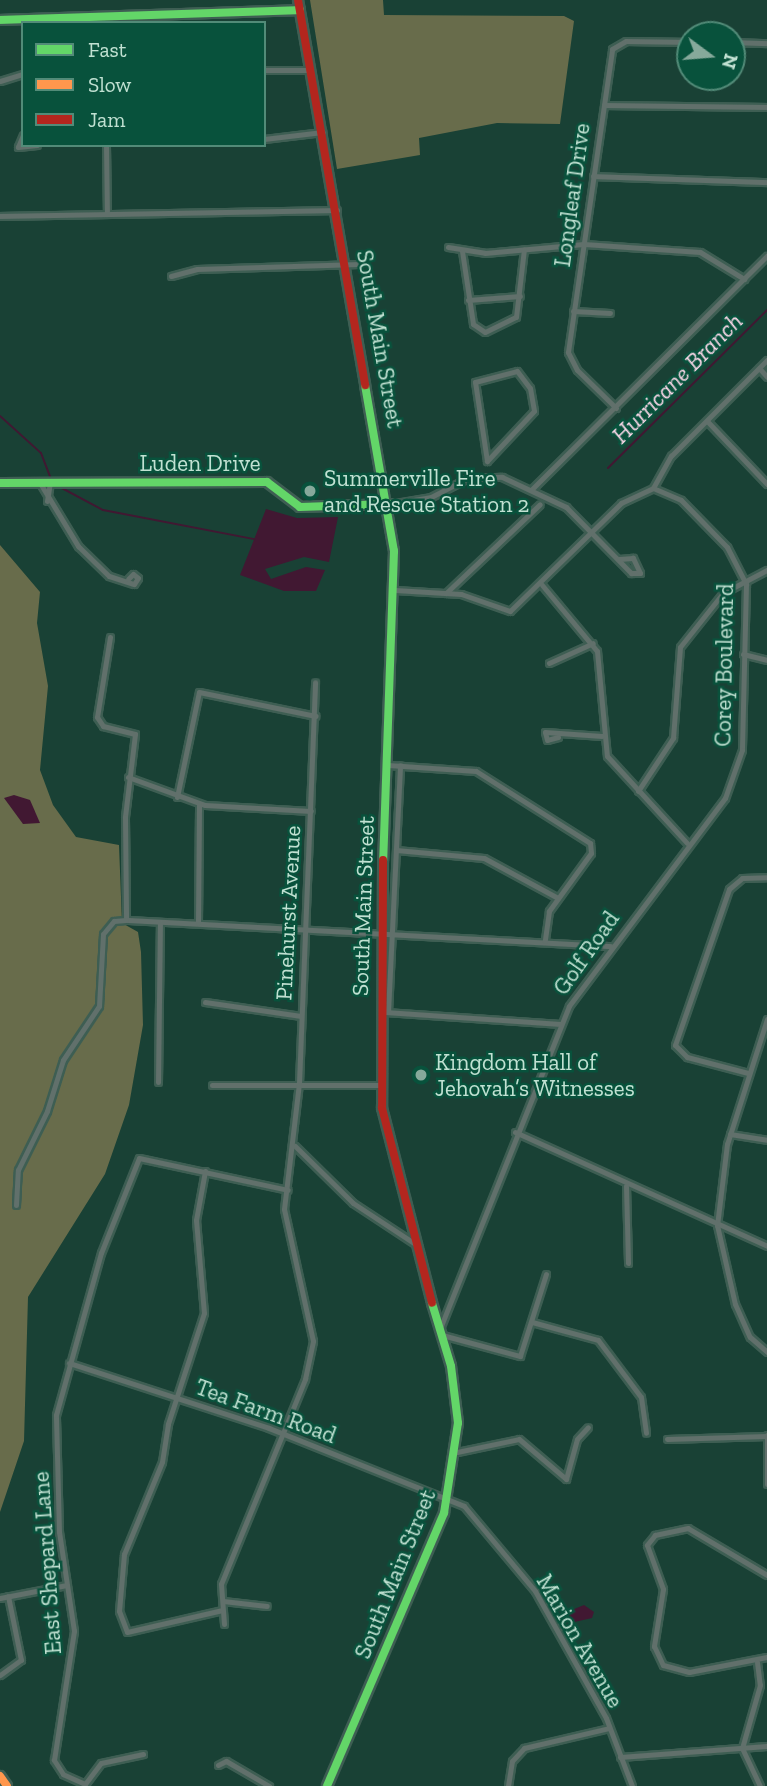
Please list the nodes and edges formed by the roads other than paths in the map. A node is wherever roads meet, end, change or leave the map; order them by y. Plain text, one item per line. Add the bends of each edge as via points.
1 (300, 4) edge
2 (0, 20) edge
3 (676, 42) edge
4 (746, 42) edge
5 (767, 43) edge
6 (266, 70) edge
7 (311, 70) junction
8 (21, 75) edge
9 (0, 81) edge
10 (604, 105) junction
11 (767, 107) edge
12 (323, 132) junction
13 (266, 139) edge
14 (106, 147) edge
15 (593, 176) junction
16 (767, 182) edge
17 (337, 210) junction
18 (107, 214) junction
19 (0, 216) edge
20 (584, 244) junction
21 (447, 247) dead end
22 (524, 249) junction
23 (462, 251) junction
24 (767, 256) edge
25 (359, 264) dead end
26 (347, 268) junction
27 (172, 276) dead end
28 (744, 279) junction
29 (520, 296) junction
30 (468, 300) junction
31 (573, 311) junction
32 (610, 313) dead end
33 (767, 360) edge
34 (759, 368) junction
35 (767, 377) edge
36 (616, 408) junction
37 (706, 421) junction
38 (487, 461) junction
39 (486, 475) junction
40 (0, 483) edge
41 (45, 483) junction
42 (767, 484) edge
43 (653, 488) junction
44 (532, 489) junction
45 (390, 504) junction
46 (540, 504) dead end
47 (593, 533) junction
48 (618, 559) dead end
49 (767, 570) edge
50 (744, 578) junction
51 (128, 579) dead end
52 (542, 585) junction
53 (395, 590) junction
54 (446, 593) junction
55 (110, 637) dead end
56 (593, 643) junction
57 (743, 654) junction
58 (767, 660) edge
59 (549, 663) dead end
60 (316, 682) dead end
61 (316, 716) junction
62 (602, 736) junction
63 (558, 737) dead end
64 (388, 765) junction
65 (400, 765) junction
66 (128, 777) junction
67 (638, 791) junction
68 (177, 797) junction
69 (199, 804) junction
70 (311, 811) junction
71 (687, 843) junction
72 (396, 850) junction
73 (767, 877) edge
74 (558, 898) junction
75 (126, 920) junction
76 (160, 922) junction
77 (198, 923) junction
78 (306, 932) junction
79 (393, 935) junction
80 (381, 936) junction
81 (545, 941) junction
82 (610, 946) junction
83 (205, 1002) dead end
84 (378, 1012) junction
85 (388, 1012) junction
86 (301, 1016) junction
87 (767, 1019) edge
88 (561, 1024) junction
89 (748, 1073) junction
90 (158, 1082) dead end
91 (299, 1083) junction
92 (212, 1085) dead end
93 (380, 1085) junction
94 (515, 1132) junction
95 (730, 1135) junction
96 (767, 1140) edge
97 (295, 1146) junction
98 (205, 1171) junction
99 (626, 1186) junction
100 (288, 1190) junction
101 (16, 1205) dead end
102 (717, 1225) junction
103 (415, 1244) junction
104 (767, 1246) edge
105 (628, 1263) dead end
106 (546, 1274) dead end
107 (532, 1322) junction
108 (441, 1331) junction
109 (767, 1352) edge
110 (69, 1363) junction
111 (176, 1397) junction
112 (588, 1427) dead end
113 (282, 1433) junction
114 (646, 1433) dead end
115 (767, 1435) edge
116 (667, 1440) dead end
117 (457, 1452) junction
118 (767, 1484) edge
119 (448, 1498) junction
120 (767, 1575) edge
121 (67, 1586) junction
122 (8, 1596) junction
123 (0, 1598) edge
124 (223, 1601) junction
125 (267, 1606) dead end
126 (222, 1610) junction
127 (224, 1624) dead end
128 (767, 1657) edge
129 (757, 1662) junction
130 (0, 1675) edge
131 (609, 1728) junction
132 (743, 1745) junction
133 (767, 1746) edge
134 (143, 1754) dead end
135 (620, 1757) junction
136 (218, 1765) dead end
137 (0, 1776) edge
138 (85, 1785) edge
139 (8, 1786) edge
140 (269, 1786) edge
141 (327, 1786) edge
142 (508, 1786) edge
143 (632, 1786) edge
144 (760, 1786) edge

1 - 2 main road
1 - 7 main road, South Main Street
3 - 10 street, Longleaf Drive via 617,43
4 - 5 street
6 - 7 street
7 - 12 main road, South Main Street
8 - 9 street
10 - 11 street
10 - 15 street, Longleaf Drive
12 - 13 street
12 - 17 main road, South Main Street
14 - 18 street
15 - 16 street
15 - 20 street, Longleaf Drive
17 - 18 street
17 - 26 main road, South Main Street
18 - 19 street
20 - 22 street
20 - 28 street via 705,253
20 - 31 street, Longleaf Drive
21 - 23 street
22 - 23 street
22 - 29 street
23 - 30 street
24 - 28 street
25 - 26 street
26 - 27 street via 197,270
26 - 45 main road, South Main Street
28 - 36 street
29 - 30 street
29 - 30 street via 513,323 485,332 474,327
31 - 32 street
31 - 36 street, Longleaf Drive via 571,362
33 - 34 street
34 - 35 street
34 - 37 street
36 - 44 street
37 - 42 street
37 - 43 street via 671,456
38 - 38 street via 534,411 517,371 475,382
38 - 39 street
39 - 44 street
39 - 45 street via 431,497
40 - 41 main road, Luden Drive
41 - 45 main road, Luden Drive via 267,482 300,507
41 - 51 street via 47,501 104,572
43 - 47 street via 630,496
43 - 50 street, Corey Boulevard via 689,508 727,547
44 - 47 street via 566,507
45 - 53 main road, South Main Street
46 - 54 street
47 - 48 street
47 - 52 street
49 - 50 street
50 - 57 street, Corey Boulevard
50 - 67 street via 723,593 680,647 673,738
52 - 54 street via 505,612
52 - 56 street
53 - 54 street
53 - 64 main road, South Main Street
55 - 66 street via 97,717 103,726 135,734
56 - 59 street
56 - 62 street via 602,669
57 - 58 street
57 - 71 street, Corey Boulevard via 742,750 718,810
60 - 61 street, Pinehurst Avenue
61 - 68 street via 198,692
61 - 70 street, Pinehurst Avenue
62 - 63 street
62 - 67 street via 610,761
64 - 65 street
64 - 80 main road, South Main Street
65 - 72 street
65 - 74 street via 476,771 590,843 591,853
66 - 68 street
66 - 75 street
67 - 71 street
68 - 69 street
69 - 70 street
69 - 77 street
70 - 78 street, Pinehurst Avenue
71 - 82 street, Golf Road
72 - 74 street via 481,857
72 - 79 street
73 - 89 street via 742,878 729,889 675,1045 687,1057
74 - 81 street via 545,919
75 - 76 street
75 - 101 street via 114,920 103,933 99,1006 63,1060 47,1111 18,1170
76 - 77 street
76 - 90 street
77 - 78 street
78 - 80 street
78 - 86 street, Pinehurst Avenue
79 - 80 street
79 - 81 street
79 - 85 street
80 - 84 main road, South Main Street
81 - 82 street
82 - 88 street, Golf Road
83 - 86 street
84 - 85 street
84 - 93 main road, South Main Street
85 - 88 street
86 - 91 street, Pinehurst Avenue
87 - 89 street
88 - 94 street, Golf Road
89 - 95 street
91 - 92 street
91 - 93 street
91 - 97 street, Pinehurst Avenue
93 - 103 main road, South Main Street
94 - 99 street
94 - 108 street, Golf Road
95 - 96 street
95 - 102 street
97 - 100 street, Pinehurst Avenue
97 - 103 street via 353,1203
98 - 100 street
98 - 110 street, East Shepard Lane via 138,1162 101,1253
98 - 111 street via 196,1220 204,1314
99 - 102 street
99 - 105 street
100 - 113 street, Pinehurst Avenue via 285,1221 313,1341 305,1379
102 - 104 street
102 - 109 street via 735,1304 750,1337
103 - 108 main road, South Main Street
106 - 107 street
107 - 108 street via 518,1357
107 - 114 street via 598,1340 641,1396
108 - 117 main road, South Main Street via 454,1377
110 - 111 street, Tea Farm Road
110 - 121 street, East Shepard Lane via 56,1415
111 - 113 street, Tea Farm Road
111 - 126 street via 162,1462 124,1554 122,1630
112 - 117 street via 577,1440 566,1479 519,1439
113 - 119 street, Tea Farm Road
113 - 124 street, Pinehurst Avenue via 221,1584
115 - 116 street
115 - 118 street
117 - 119 main road, South Main Street
119 - 131 street, Marion Avenue via 464,1506 535,1591
119 - 141 main road, South Main Street
120 - 129 street via 688,1528 655,1535 647,1545 663,1589 654,1646 663,1665 679,1672
121 - 122 street
121 - 138 street, East Shepard Lane via 72,1663 54,1760 63,1774
122 - 123 street
122 - 130 street via 21,1660
124 - 125 street
124 - 126 street, Pinehurst Avenue
126 - 127 street, Pinehurst Avenue
128 - 129 street
129 - 132 street via 760,1685
131 - 135 street, Marion Avenue
131 - 142 street via 524,1748 512,1761
132 - 133 street
132 - 135 street
132 - 144 street
134 - 138 street via 101,1763
135 - 143 street, Marion Avenue
136 - 140 street via 226,1761
137 - 139 main road

